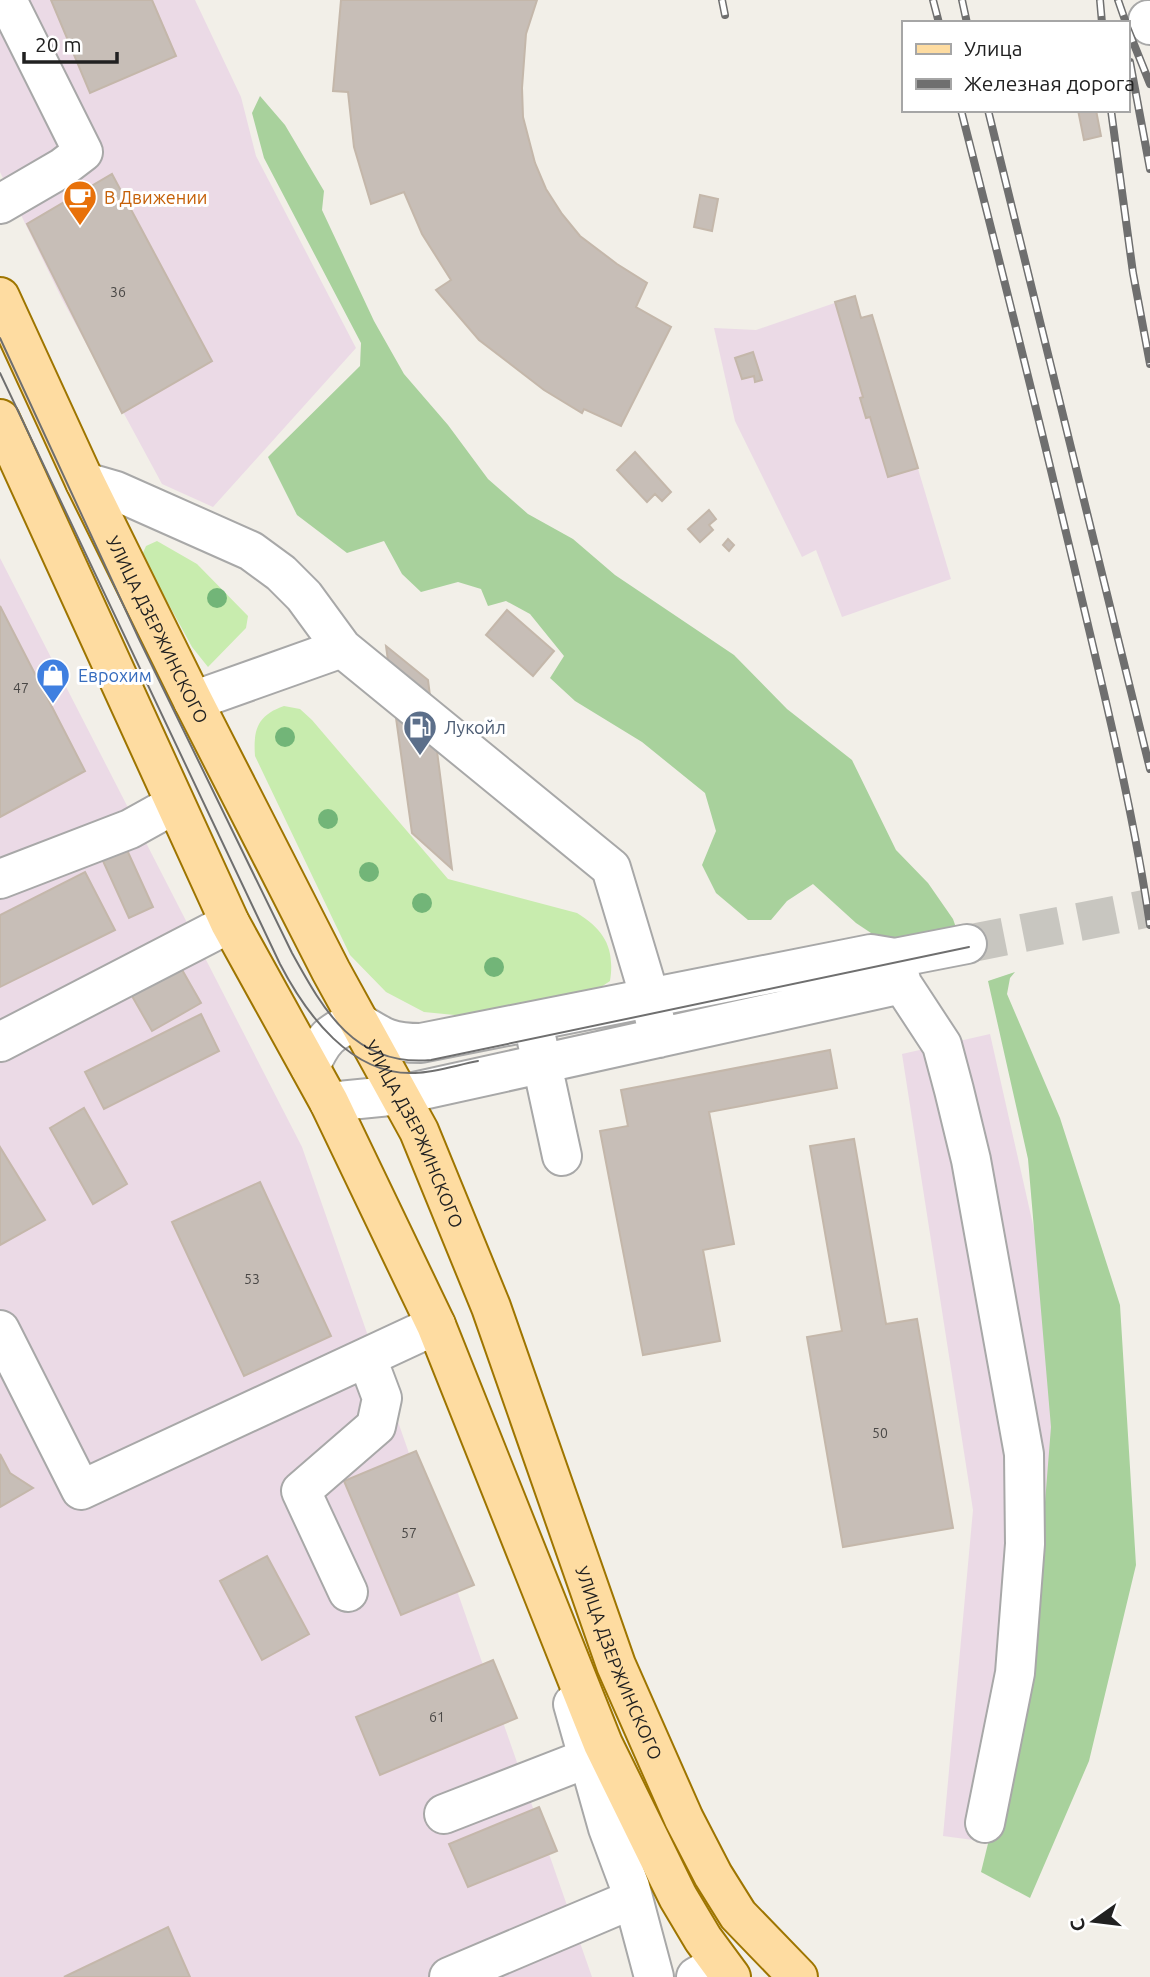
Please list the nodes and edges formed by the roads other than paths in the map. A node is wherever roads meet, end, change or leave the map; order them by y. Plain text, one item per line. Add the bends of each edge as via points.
1 (8, 0) edge
2 (0, 204) edge
3 (0, 297) edge
4 (0, 419) edge
5 (85, 482) junction
6 (342, 648) junction
7 (193, 701) junction
8 (174, 804) junction
9 (0, 879) edge
10 (230, 922) junction
11 (967, 944) tunnel mouth
12 (899, 971) junction
13 (650, 998) junction
14 (533, 1021) junction
15 (359, 1022) junction
16 (659, 1038) junction
17 (0, 1042) edge
18 (542, 1064) junction
19 (310, 1067) junction
20 (400, 1095) junction
21 (329, 1102) junction
22 (562, 1156) dead end
23 (436, 1325) junction
24 (0, 1330) edge
25 (367, 1358) junction
26 (348, 1592) dead end
27 (545, 1601) junction
28 (587, 1758) junction
29 (443, 1814) dead end
30 (985, 1823) dead end
31 (633, 1899) junction
32 (716, 1972) edge
33 (449, 1977) edge
34 (654, 1977) edge
35 (798, 1977) edge

1 - 2 lane via 83,152
3 - 5 main road, УЛИЦА ДЗЕРЖИНСКОГО
4 - 8 main road
5 - 6 lane via 116,491 251,551 304,596
5 - 7 main road, УЛИЦА ДЗЕРЖИНСКОГО
6 - 7 lane
6 - 13 lane via 611,868
7 - 15 main road, УЛИЦА ДЗЕРЖИНСКОГО
8 - 9 lane via 130,829
8 - 10 main road
10 - 17 lane
10 - 19 main road
11 - 12 lane
12 - 13 lane via 872,954
12 - 16 lane
12 - 30 lane via 942,1045 954,1090 1024,1454 1025,1544 1015,1673
13 - 14 lane
13 - 16 lane
14 - 15 lane via 421,1043 396,1043
14 - 18 lane
15 - 19 lane via 330,1035 318,1047
15 - 20 main road, УЛИЦА ДЗЕРЖИНСКОГО
16 - 18 lane
18 - 20 lane
18 - 22 lane
19 - 21 main road
20 - 21 lane
20 - 35 main road, УЛИЦА ДЗЕРЖИНСКОГО via 491,1307 616,1665 654,1755 737,1915
21 - 23 main road
23 - 25 lane
23 - 27 main road
24 - 25 lane via 81,1490
25 - 26 lane via 382,1398 376,1426 301,1491
27 - 28 lane
27 - 32 main road via 603,1744
28 - 29 lane
28 - 31 lane
31 - 33 lane
31 - 34 lane

